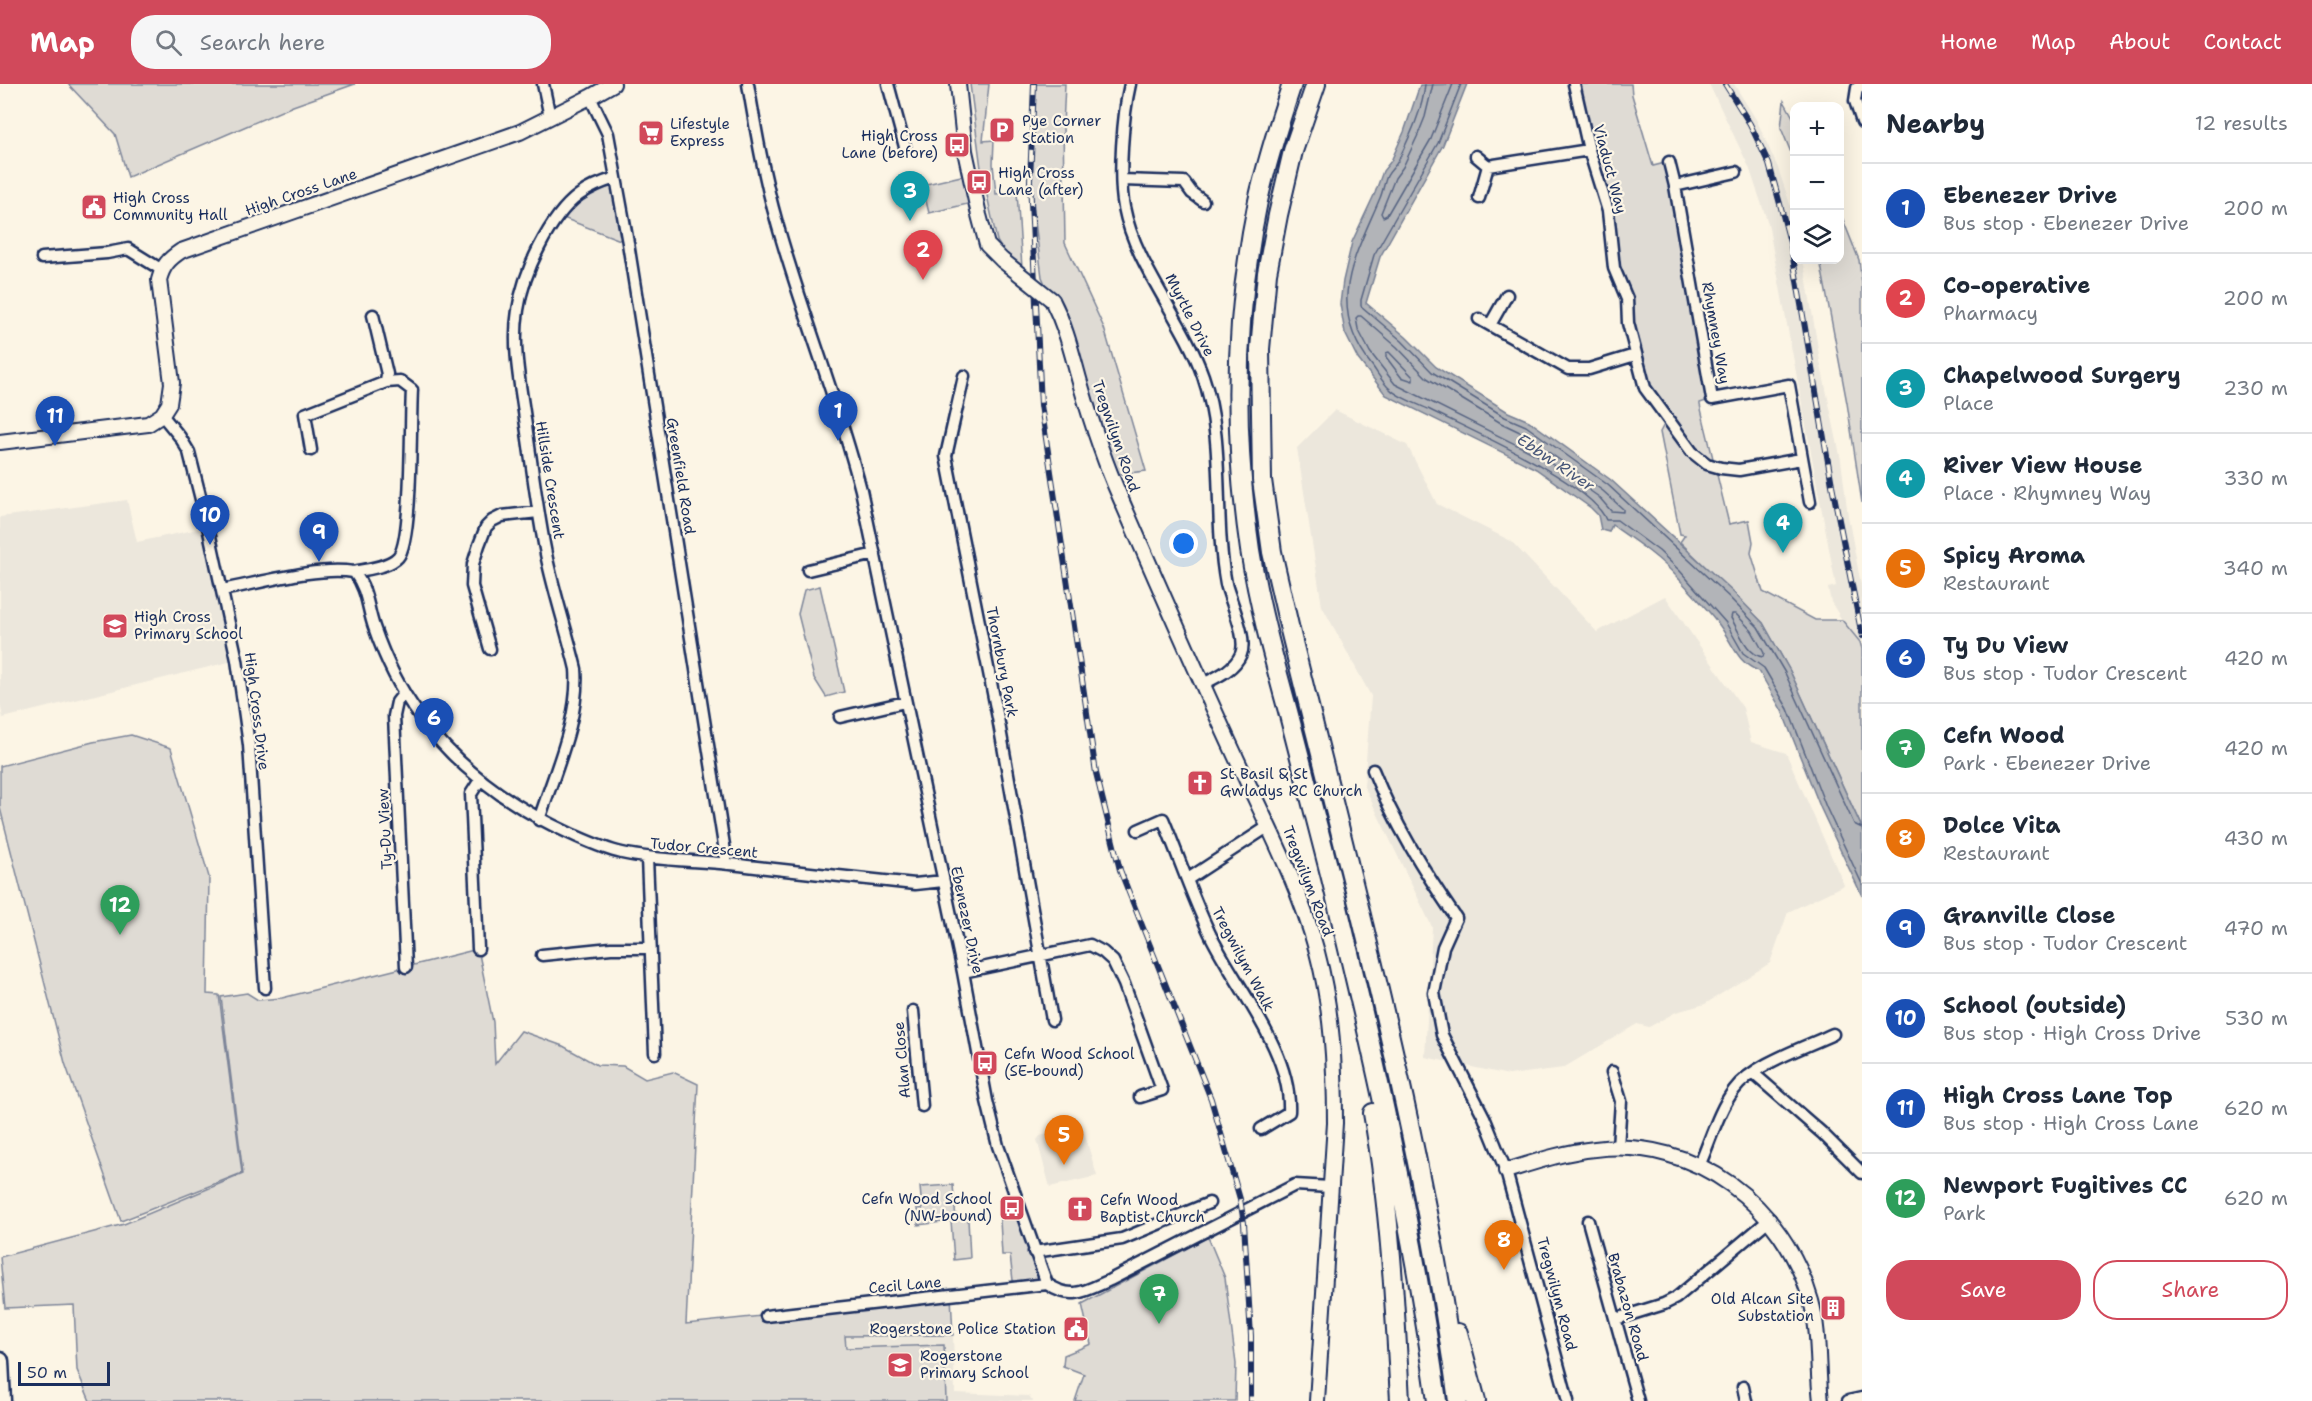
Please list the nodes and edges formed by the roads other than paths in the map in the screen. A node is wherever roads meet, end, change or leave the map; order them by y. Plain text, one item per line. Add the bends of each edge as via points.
1 (543, 84) edge
2 (613, 84) edge
3 (748, 84) edge
4 (888, 84) edge
5 (958, 84) edge
6 (1130, 84) edge
7 (1292, 84) edge
8 (1316, 84) edge
9 (1574, 84) edge
10 (1862, 87) edge
11 (590, 98) junction
12 (550, 117) junction
13 (1862, 122) edge
14 (905, 147) dead end
15 (1589, 150) junction
16 (1476, 156) dead end
17 (1669, 162) dead end
18 (1488, 166) junction
19 (1736, 172) dead end
20 (616, 178) junction
21 (1122, 180) junction
22 (1675, 186) junction
23 (1479, 198) dead end
24 (1203, 201) dead end
25 (42, 258) dead end
26 (162, 270) junction
27 (1507, 295) dead end
28 (373, 315) dead end
29 (1479, 319) dead end
30 (1490, 325) junction
31 (1635, 355) junction
32 (964, 376) dead end
33 (386, 382) junction
34 (162, 415) junction
35 (0, 442) edge
36 (311, 450) dead end
37 (1801, 459) junction
38 (1810, 502) dead end
39 (538, 512) junction
40 (875, 554) junction
41 (808, 570) dead end
42 (354, 572) junction
43 (222, 590) junction
44 (490, 649) dead end
45 (1203, 684) junction
46 (404, 693) junction
47 (905, 702) junction
48 (840, 717) dead end
49 (1373, 770) dead end
50 (480, 780) junction
51 (539, 820) junction
52 (1269, 826) junction
53 (1138, 830) dead end
54 (647, 858) junction
55 (727, 864) junction
56 (1188, 879) junction
57 (1331, 880) junction
58 (943, 881) junction
59 (650, 948) junction
60 (478, 949) dead end
61 (542, 955) dead end
62 (1040, 955) junction
63 (406, 967) dead end
64 (963, 972) junction
65 (265, 988) dead end
66 (913, 1011) dead end
67 (1052, 1020) dead end
68 (1833, 1034) dead end
69 (655, 1053) dead end
70 (1612, 1072) dead end
71 (1753, 1073) junction
72 (1140, 1096) dead end
73 (922, 1106) dead end
74 (1407, 1106) junction
75 (1261, 1129) dead end
76 (1618, 1148) junction
77 (1699, 1166) junction
78 (1506, 1171) junction
79 (1862, 1173) edge
80 (1330, 1187) junction
81 (1209, 1203) dead end
82 (1770, 1219) junction
83 (1588, 1221) dead end
84 (1034, 1252) junction
85 (1047, 1284) junction
86 (766, 1316) dead end
87 (1616, 1318) junction
88 (0, 1361) edge
89 (1743, 1387) dead end
90 (1862, 1398) edge
91 (2, 1401) edge
92 (1317, 1401) edge
93 (1400, 1401) edge
94 (1437, 1401) edge
95 (1458, 1401) edge
96 (1476, 1401) edge
97 (1568, 1401) edge
98 (1638, 1401) edge
99 (1746, 1401) edge
100 (1821, 1401) edge
101 (1848, 1401) edge

1 - 12 street
2 - 11 street, High Cross Lane
3 - 40 street, Ebenezer Drive via 777,226 854,464
4 - 14 street
5 - 45 street, Tregwilym Road, bridge via 965,151 987,245 1052,300 1065,326 1092,425
6 - 21 street, Myrtle Drive
7 - 57 main road via 1272,147 1248,257 1239,346 1238,419 1251,553
8 - 74 main road via 1293,151 1267,273 1260,349 1262,480 1272,552 1290,630
9 - 15 street, Viaduct Way
10 - 13 street via 1857,88 1855,101
11 - 12 street, High Cross Lane
11 - 20 street, Greenfield Road via 608,134
12 - 26 street, High Cross Lane via 520,132 182,251 169,259
15 - 18 street
15 - 31 street, Viaduct Way via 1608,211 1614,268 1627,299
16 - 18 street
17 - 22 street, Rhymney Way
18 - 23 street
19 - 22 street
20 - 39 street, Hillside Crescent via 599,182 558,216 521,293 516,330 518,370
20 - 55 street, Greenfield Road
21 - 24 street via 1184,182
21 - 45 street, Myrtle Drive via 1130,230 1192,349 1214,419 1218,514 1227,584 1242,652 1224,674
22 - 37 street, Rhymney Way via 1712,399 1789,385
25 - 26 street via 128,249
26 - 34 street via 161,303 172,383
27 - 30 street
28 - 33 street
29 - 30 street
30 - 31 street via 1568,369 1589,369
31 - 37 street, Viaduct Way via 1654,404 1692,452 1707,464 1739,470
32 - 62 street, Thornbury Park via 946,456
33 - 36 street via 305,414
33 - 42 street via 400,381 412,390 405,535 397,558
34 - 35 street via 148,424 124,428
34 - 43 street, High Cross Drive via 189,452
37 - 38 street, Rhymney Way
39 - 44 street via 492,521 479,545 472,586
39 - 51 street, Hillside Crescent via 577,686 568,730
40 - 41 street
40 - 47 street, Ebenezer Drive
42 - 43 street via 342,570
42 - 46 street, Tudor Crescent via 367,594 386,659
43 - 65 street, High Cross Drive via 249,745
45 - 52 street, Tregwilym Road
46 - 50 street, Tudor Crescent via 442,744
46 - 63 street, Ty-Du View via 394,716
47 - 48 street
47 - 58 street, Ebenezer Drive
49 - 78 street, Tregwilym Road via 1387,806 1456,918 1443,947 1434,993 1442,1035 1484,1117
50 - 51 street, Tudor Crescent
50 - 60 street via 471,794
51 - 54 street, Tudor Crescent via 619,853
52 - 56 street
52 - 80 street, Tregwilym Road via 1317,950 1325,988 1335,1080
53 - 56 street via 1163,819
54 - 55 street, Tudor Crescent
54 - 59 street
55 - 58 street, Tudor Crescent via 915,884
56 - 75 street, Tregwilym Walk via 1210,934 1279,1057 1287,1081 1289,1112
57 - 93 main road via 1385,1187
57 - 94 main road via 1411,1237
58 - 64 street, Ebenezer Drive
59 - 61 street
59 - 69 street
62 - 64 street
62 - 67 street, Thornbury Park
62 - 72 street via 1089,945 1113,961 1162,1090
64 - 84 street, Ebenezer Drive via 996,1142
66 - 73 street, Alan Close
68 - 71 street
70 - 76 street via 1621,1101
71 - 77 street via 1727,1101
71 - 79 street
74 - 95 main road
74 - 96 main road
76 - 77 street via 1657,1152
76 - 78 street via 1575,1152
77 - 82 street via 1736,1188
78 - 97 street, Tregwilym Road
80 - 85 street via 1295,1185 1081,1292 1068,1294
80 - 92 street, Tregwilym Road
81 - 84 street via 1122,1239
82 - 87 street via 1676,1298
82 - 100 street via 1795,1257 1812,1304
83 - 87 street, Brabazon Road
84 - 85 street, Ebenezer Drive
85 - 86 street, Cecil Lane
87 - 98 street, Brabazon Road
88 - 91 main road
89 - 99 street
90 - 101 street

